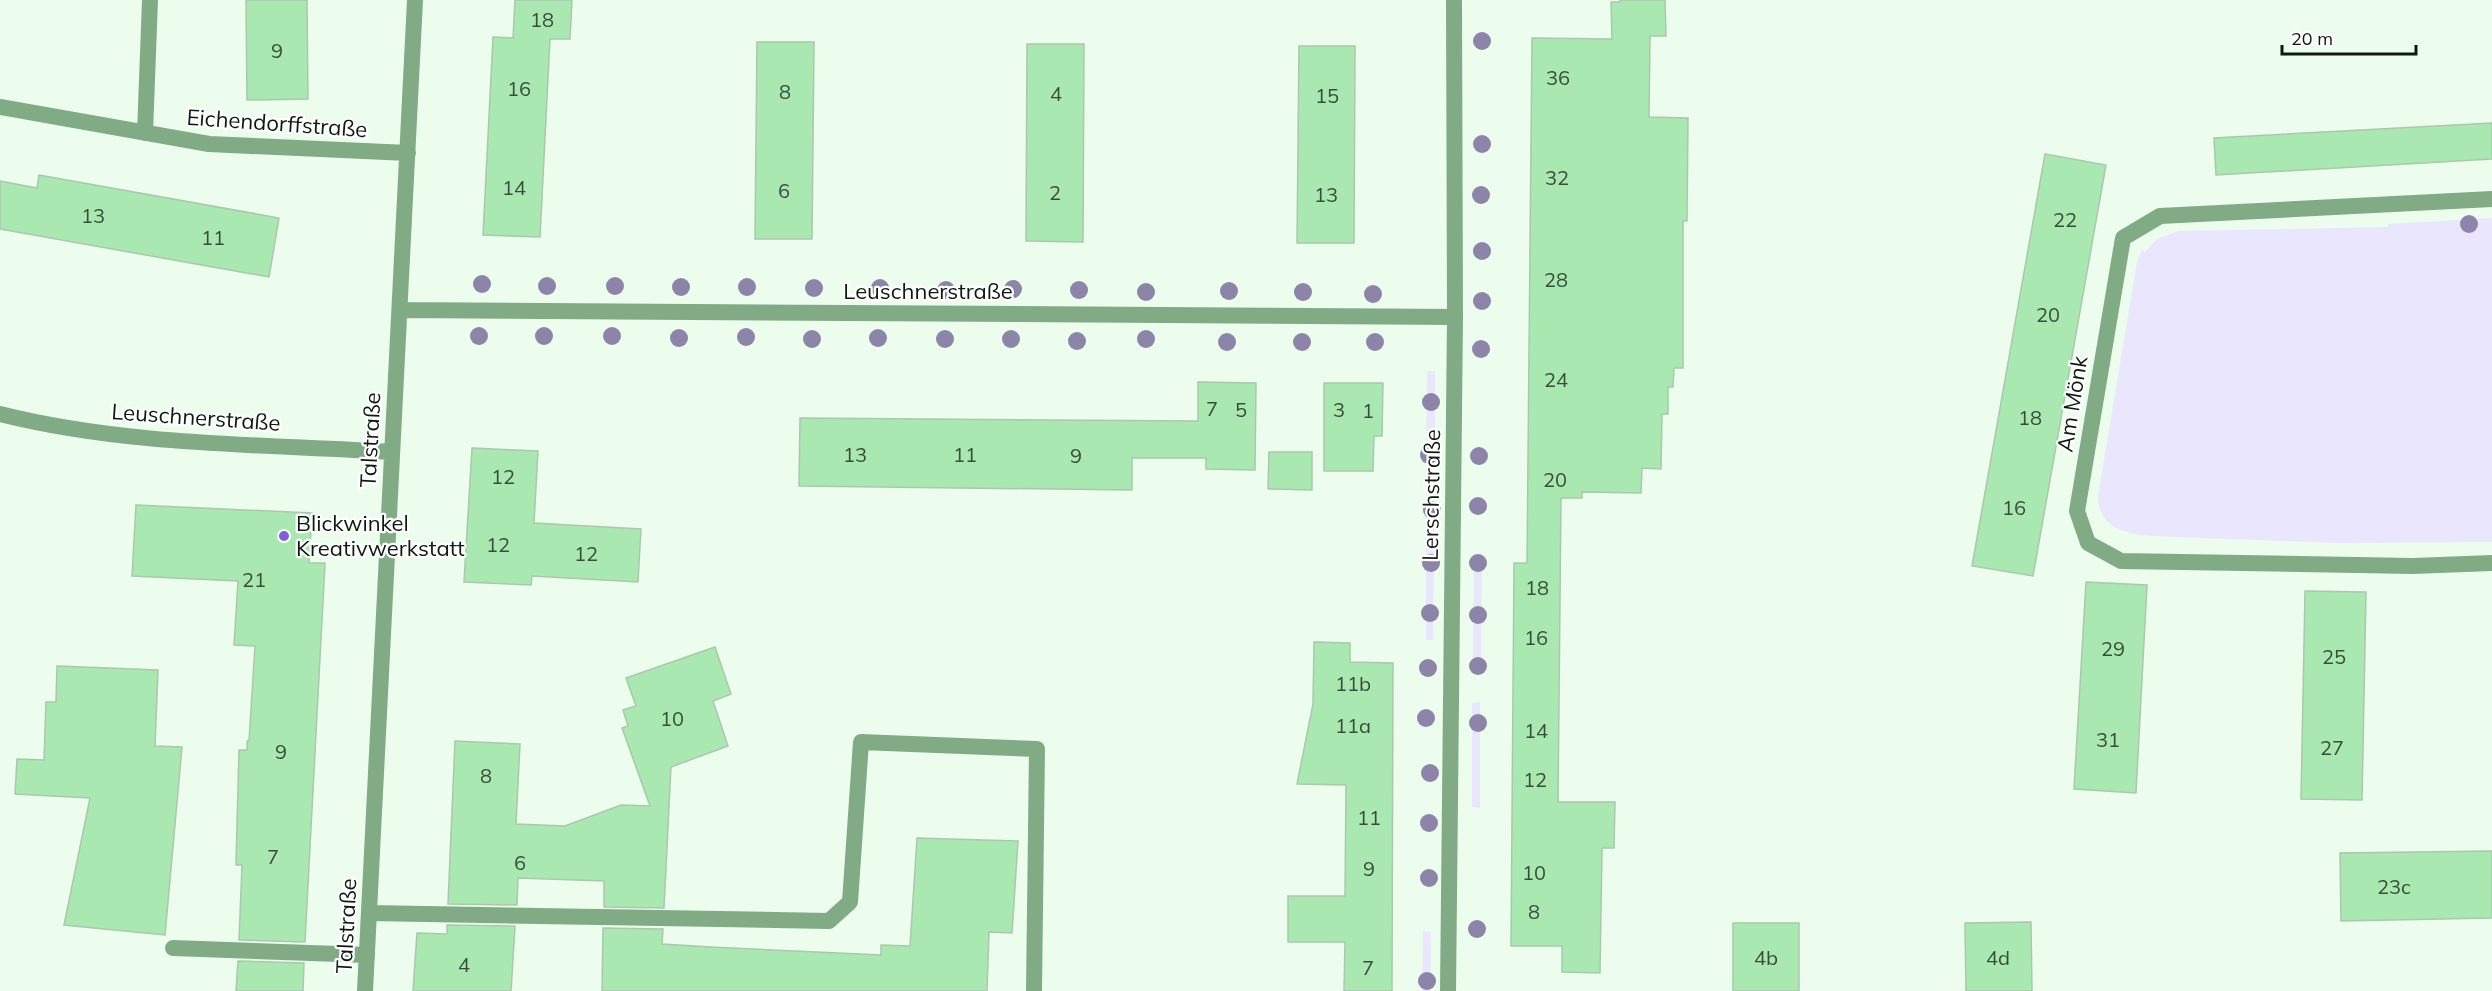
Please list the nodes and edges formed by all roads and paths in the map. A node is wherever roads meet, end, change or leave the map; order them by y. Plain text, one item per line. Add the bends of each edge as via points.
1 (150, 0) edge
2 (415, 0) edge
3 (1454, 0) edge
4 (0, 107) edge
5 (145, 134) junction
6 (408, 153) junction
7 (2492, 199) edge
8 (400, 310) junction
9 (1455, 317) junction
10 (0, 414) edge
11 (391, 452) junction
12 (2492, 563) edge
13 (369, 913) junction
14 (173, 948) dead end
15 (367, 955) junction
16 (365, 991) edge
17 (1034, 991) edge
18 (1448, 991) edge

1 - 5 street
2 - 6 street, Talstraße
3 - 9 street, Lerschstraße
4 - 5 street, Eichendorffstraße
5 - 6 street, Eichendorffstraße via 209,144
6 - 8 street, Talstraße
7 - 12 street, Am Mönk via 2160,216 2123,238 2077,511 2088,543 2121,561 2413,566
8 - 9 street, Leuschnerstraße
8 - 11 street, Talstraße
9 - 18 street, Lerschstraße
10 - 11 street, Leuschnerstraße via 148,440
11 - 13 street, Talstraße
13 - 15 street, Talstraße
13 - 17 street via 830,921 850,902 861,741 1037,748
14 - 15 street
15 - 16 street, Talstraße

